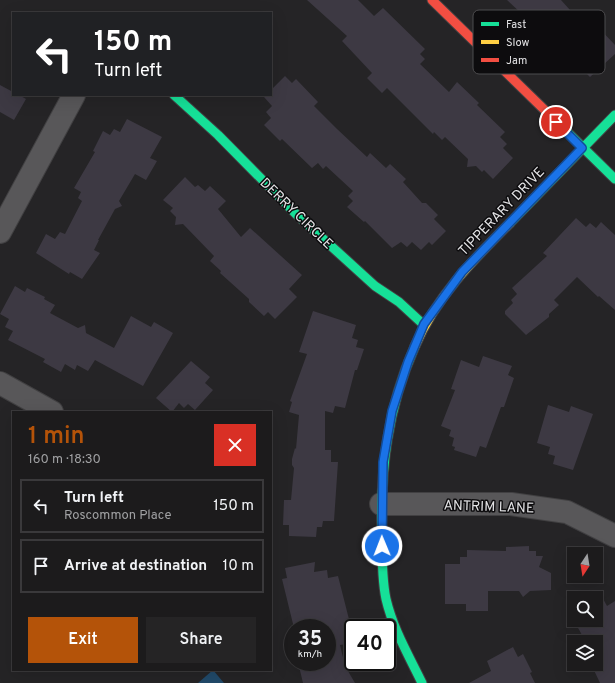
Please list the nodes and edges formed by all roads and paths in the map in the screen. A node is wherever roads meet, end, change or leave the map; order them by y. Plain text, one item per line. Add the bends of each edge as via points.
1 (432, 0) edge
2 (473, 40) edge
3 (507, 74) edge
4 (73, 96) edge
5 (175, 96) edge
6 (615, 115) edge
7 (582, 148) junction
8 (615, 179) edge
9 (0, 232) edge
10 (424, 324) junction
11 (0, 383) edge
12 (50, 411) edge
13 (381, 504) junction
14 (615, 536) edge
15 (422, 683) edge

1 - 2 street
3 - 7 street
4 - 9 street
5 - 10 street, DERRY CIRCLE via 218,135 297,215 375,286 399,302
6 - 7 street, TIPPERARY DRIVE
7 - 8 street
7 - 10 street, TIPPERARY DRIVE via 462,272
10 - 13 street, TIPPERARY DRIVE via 392,411 383,462
11 - 12 street
13 - 14 street, ANTRIM LANE via 511,504 567,512
13 - 15 street, TIPPERARY DRIVE via 386,599 401,641

